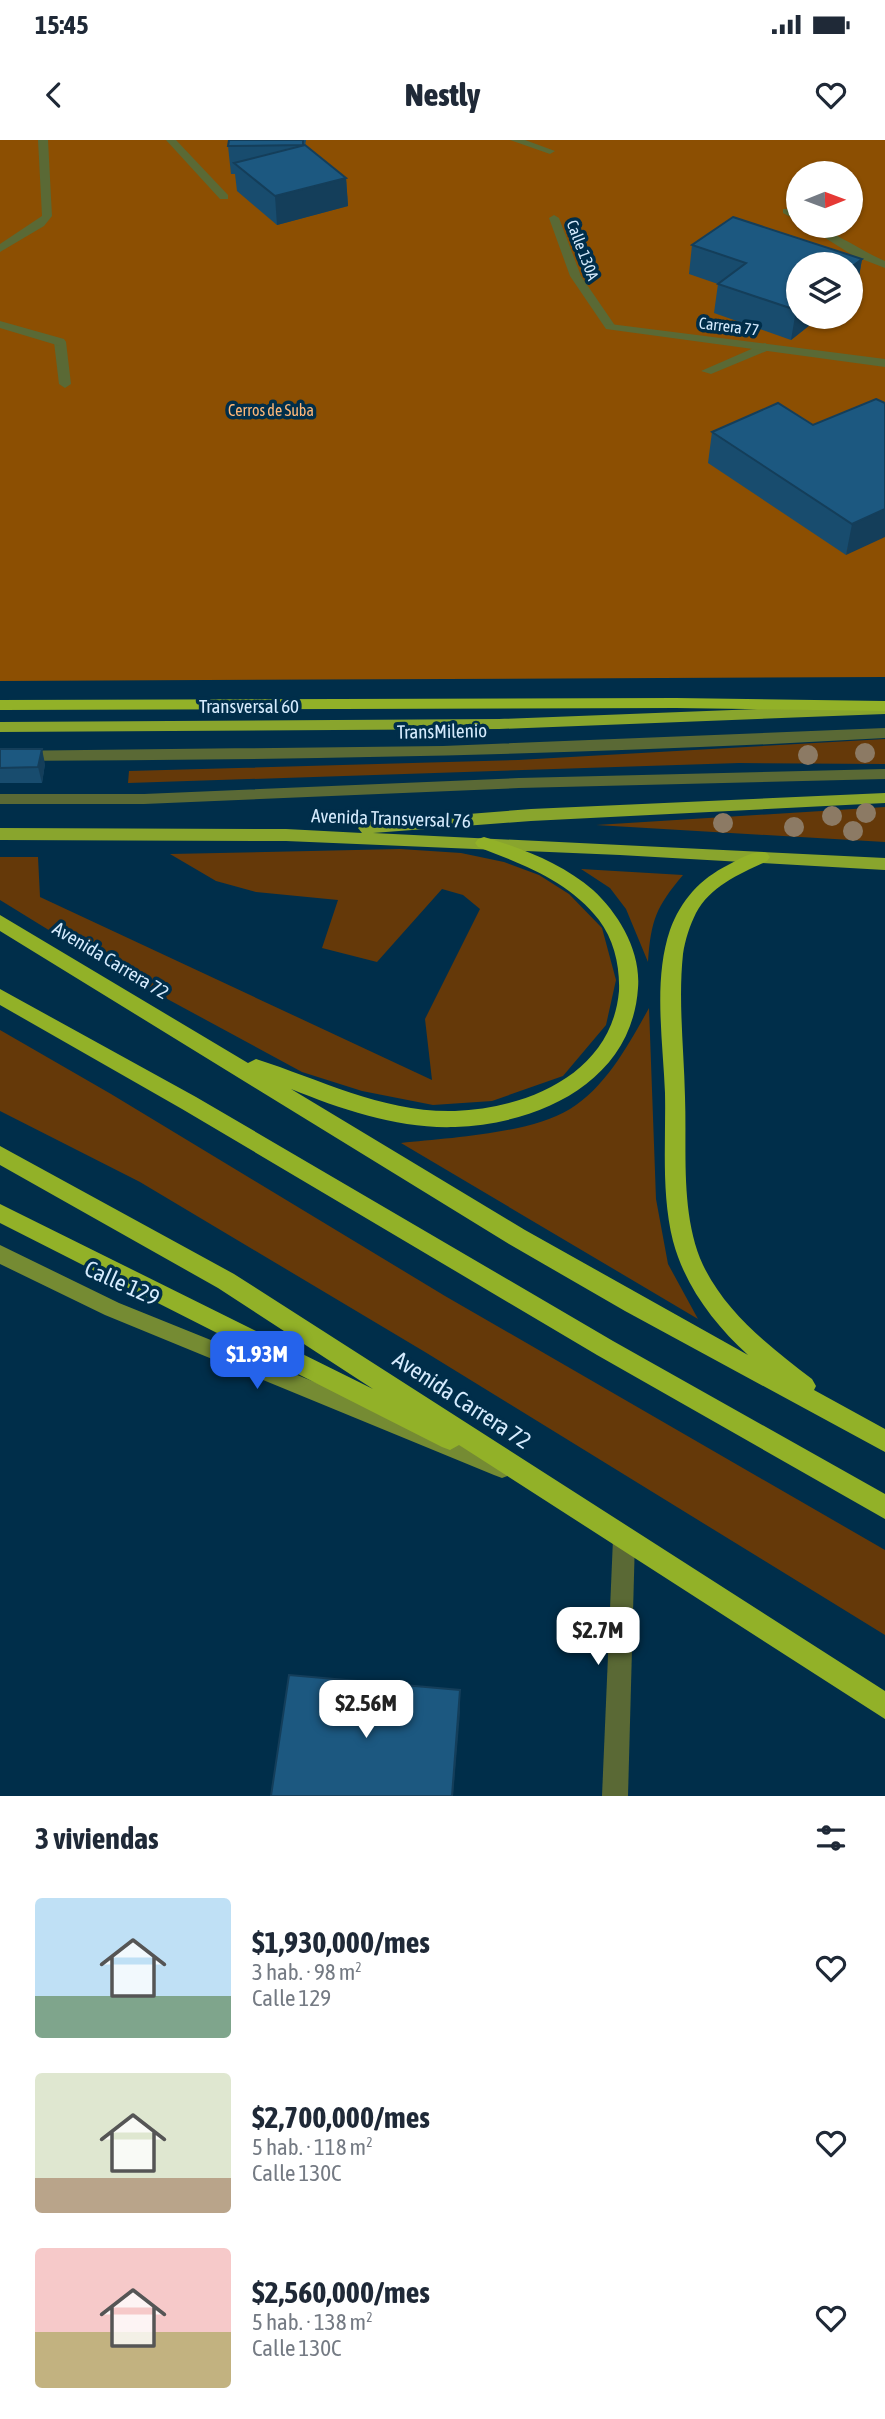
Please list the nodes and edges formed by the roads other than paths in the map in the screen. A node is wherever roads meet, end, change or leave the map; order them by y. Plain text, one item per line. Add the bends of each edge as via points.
1 (43, 140) edge
2 (171, 140) edge
3 (515, 140) edge
4 (550, 151) dead end
5 (224, 197) dead end
6 (554, 218) dead end
7 (831, 238) edge
8 (0, 249) edge
9 (885, 265) edge
10 (0, 324) edge
11 (610, 327) joint
12 (765, 347) junction
13 (885, 363) edge
14 (707, 371) dead end
15 (65, 384) dead end
16 (0, 705) edge
17 (885, 708) edge
18 (0, 727) edge
19 (885, 733) edge
20 (0, 756) edge
21 (885, 774) edge
22 (885, 798) edge
23 (0, 799) edge
24 (0, 834) edge
25 (281, 835) junction
26 (484, 843) junction
27 (761, 858) junction
28 (885, 864) edge
29 (0, 922) edge
30 (0, 996) edge
31 (212, 1050) junction
32 (0, 1155) edge
33 (0, 1213) edge
34 (0, 1254) edge
35 (855, 1424) junction
36 (885, 1441) edge
37 (536, 1481) junction
38 (885, 1507) edge
39 (624, 1539) junction
40 (885, 1706) edge
41 (615, 1796) edge

1 - 8 street via 47,216
2 - 5 street
3 - 4 street
6 - 11 street, Calle 130A via 560,244 581,290
7 - 9 street
10 - 15 street via 60,342
11 - 12 street, Carrera 77
12 - 13 street, Carrera 77
12 - 14 street
16 - 17 highway via 676,703
17 - 18 main road, Transversal 60 via 499,724
19 - 20 street, TransMilenio via 507,751
21 - 23 street via 144,799
22 - 25 main road, Avenida Transversal 76 via 531,815
24 - 25 main road
25 - 26 main road, Avenida Transversal 76
26 - 27 main road, Avenida Transversal 76
26 - 31 highway via 529,860 574,885 599,907 622,944 631,1001 618,1037 601,1062 574,1083 541,1102 505,1114 404,1118
27 - 28 main road, Avenida Transversal 76
27 - 35 highway via 714,879 699,894 680,926 674,950 677,1202 684,1244 719,1307 787,1374
29 - 31 highway, Avenida Carrera 72
30 - 38 highway
31 - 35 highway, Avenida Carrera 72 via 528,1244
32 - 37 highway, Avenida Carrera 72 via 226,1281
33 - 37 highway
34 - 37 main road, Calle 129 via 112,1309
35 - 36 highway, Avenida Carrera 72
37 - 39 highway, Avenida Carrera 72
39 - 40 highway, Avenida Carrera 72
39 - 41 street

